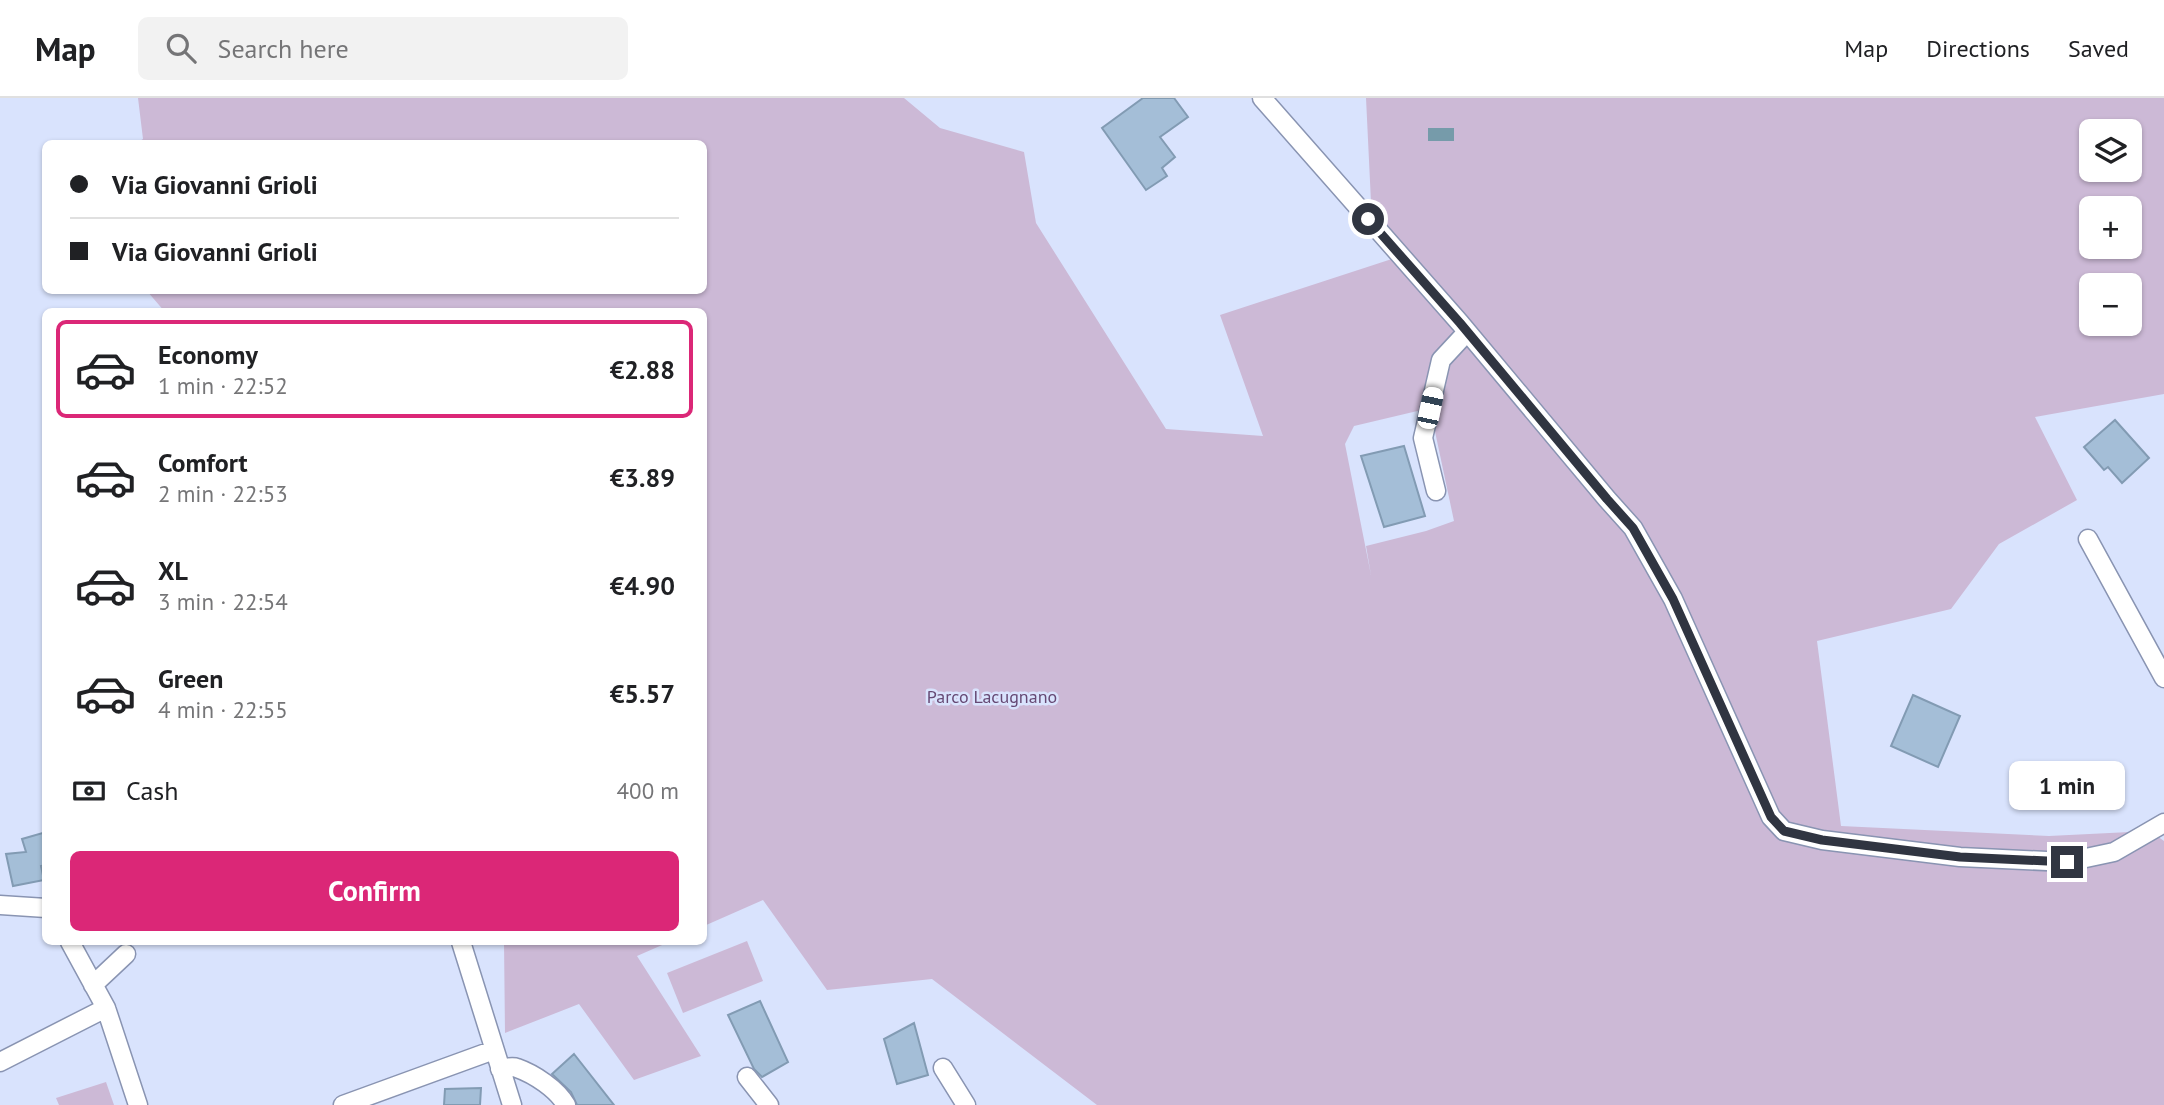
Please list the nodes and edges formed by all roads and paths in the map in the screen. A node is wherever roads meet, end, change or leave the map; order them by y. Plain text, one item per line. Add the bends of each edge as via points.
1 (1262, 98) edge
2 (1467, 331) junction
3 (1436, 491) dead end
4 (2088, 539) dead end
5 (2164, 678) edge
6 (2164, 822) edge
7 (0, 905) edge
8 (42, 908) edge
9 (72, 945) edge
10 (462, 945) edge
11 (126, 954) dead end
12 (93, 985) junction
13 (106, 1009) junction
14 (494, 1050) junction
15 (0, 1062) edge
16 (943, 1068) dead end
17 (500, 1069) junction
18 (747, 1077) dead end
19 (138, 1105) edge
20 (343, 1105) edge
21 (512, 1105) edge
22 (566, 1105) edge
23 (769, 1105) edge
24 (966, 1105) edge

1 - 2 street
2 - 3 street via 1441,360 1423,438
2 - 6 street via 1633,528 1673,599 1771,817 1784,831 1960,857 2067,862 2114,852
4 - 5 street
7 - 8 street
9 - 12 street
10 - 14 street
11 - 12 street
12 - 13 street
13 - 15 street
13 - 19 street
14 - 17 street
14 - 20 street
16 - 24 street
17 - 21 street
17 - 22 street via 514,1066 540,1081
18 - 23 street

